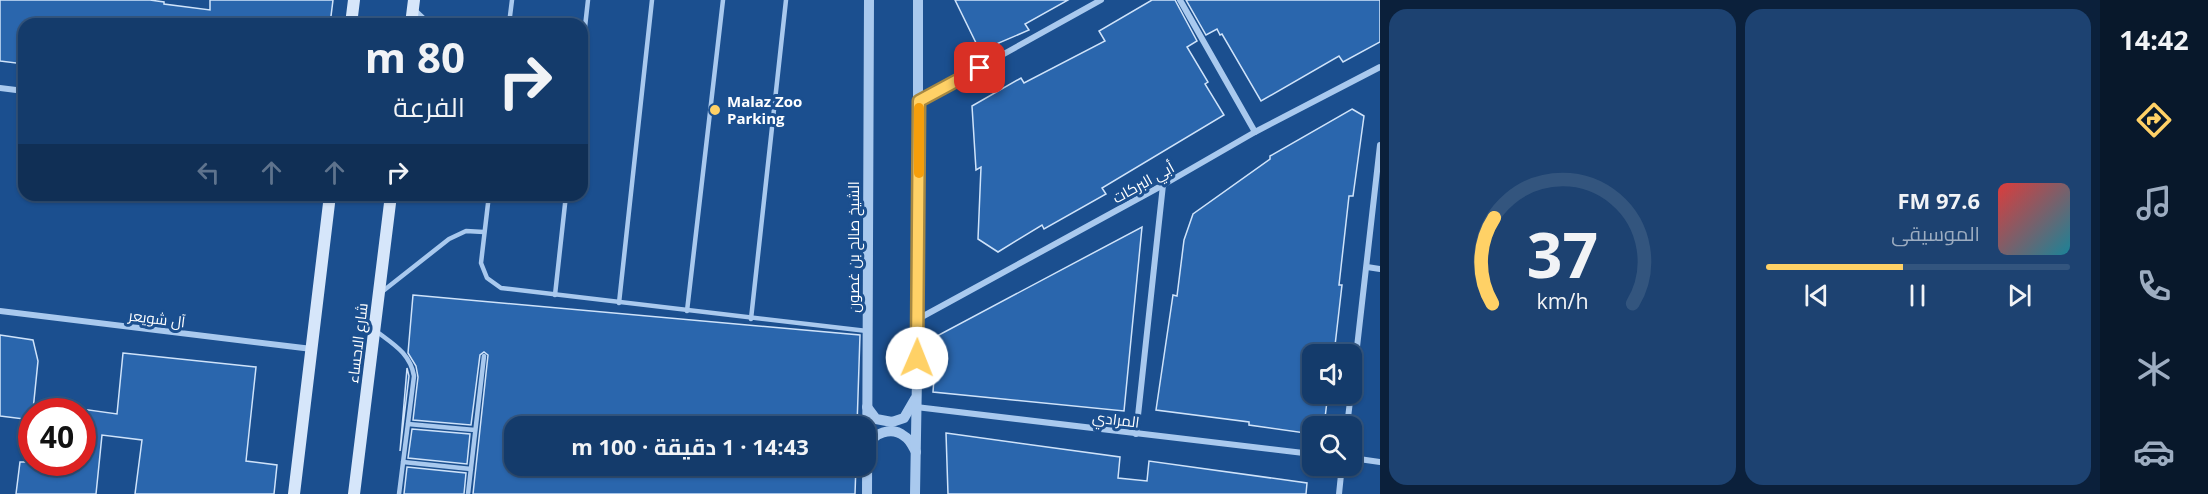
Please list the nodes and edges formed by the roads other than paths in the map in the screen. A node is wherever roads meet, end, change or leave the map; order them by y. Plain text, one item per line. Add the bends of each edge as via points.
1 (354, 0) edge
2 (512, 0) edge
3 (588, 0) edge
4 (652, 0) edge
5 (723, 0) edge
6 (786, 0) edge
7 (869, 0) edge
8 (918, 0) edge
9 (1101, 0) edge
10 (1180, 0) edge
11 (414, 4) edge
12 (352, 18) edge
13 (425, 18) edge
14 (510, 18) edge
15 (586, 18) edge
16 (1380, 67) edge
17 (0, 88) edge
18 (18, 90) edge
19 (919, 101) junction
20 (1255, 132) junction
21 (1380, 145) edge
22 (1163, 185) junction
23 (329, 201) edge
24 (389, 201) edge
25 (488, 201) edge
26 (565, 201) edge
27 (484, 232) junction
28 (1367, 267) junction
29 (1380, 269) edge
30 (378, 294) junction
31 (555, 295) junction
32 (620, 303) junction
33 (0, 311) edge
34 (687, 311) junction
35 (751, 319) junction
36 (918, 319) junction
37 (374, 329) junction
38 (867, 331) junction
39 (1357, 344) edge
40 (312, 350) junction
41 (484, 356) dead end
42 (917, 402) junction
43 (867, 407) junction
44 (867, 416) edge
45 (408, 424) junction
46 (475, 430) junction
47 (1136, 434) junction
48 (876, 435) edge
49 (916, 453) junction
50 (1302, 453) edge
51 (1362, 459) edge
52 (403, 462) junction
53 (1380, 462) edge
54 (471, 469) junction
55 (867, 476) edge
56 (1340, 476) edge
57 (294, 494) edge
58 (354, 494) edge
59 (399, 494) edge
60 (468, 494) edge
61 (867, 494) edge
62 (915, 494) edge
63 (1338, 494) edge

1 - 12 main road
2 - 14 lane
3 - 15 lane
4 - 32 lane
5 - 34 lane
6 - 35 lane
7 - 38 street, الشيخ صالح بن غصون
8 - 19 street
9 - 19 street
10 - 20 street
11 - 13 lane
16 - 20 street, أبي البركات
17 - 18 street
19 - 36 street
20 - 22 street, أبي البركات
21 - 28 street
22 - 36 street, أبي البركات
22 - 47 street
23 - 40 main road
24 - 30 main road, شارع الاحساء
25 - 27 lane
26 - 31 lane
27 - 30 lane via 466,231 449,238
27 - 31 lane via 481,263 487,278 509,290
28 - 29 street
28 - 39 street
30 - 37 main road, شارع الاحساء
31 - 32 lane
32 - 34 lane
33 - 40 street, آل شويعر
34 - 35 lane
35 - 38 lane
36 - 42 street
37 - 45 lane via 405,354 412,369
37 - 58 main road, شارع الاحساء
38 - 43 street, الشيخ صالح بن غصون
40 - 57 main road
41 - 46 lane
42 - 43 street via 904,418 892,422 876,418
42 - 47 street, المرادي
42 - 49 street
43 - 44 street, الشيخ صالح بن غصون
45 - 46 lane
45 - 52 lane
46 - 54 lane
47 - 50 street, المرادي
48 - 49 street via 890,431 904,435
49 - 62 street
51 - 53 street
52 - 54 lane
52 - 59 lane
54 - 60 lane
55 - 61 street, الشيخ صالح بن غصون
56 - 63 street

